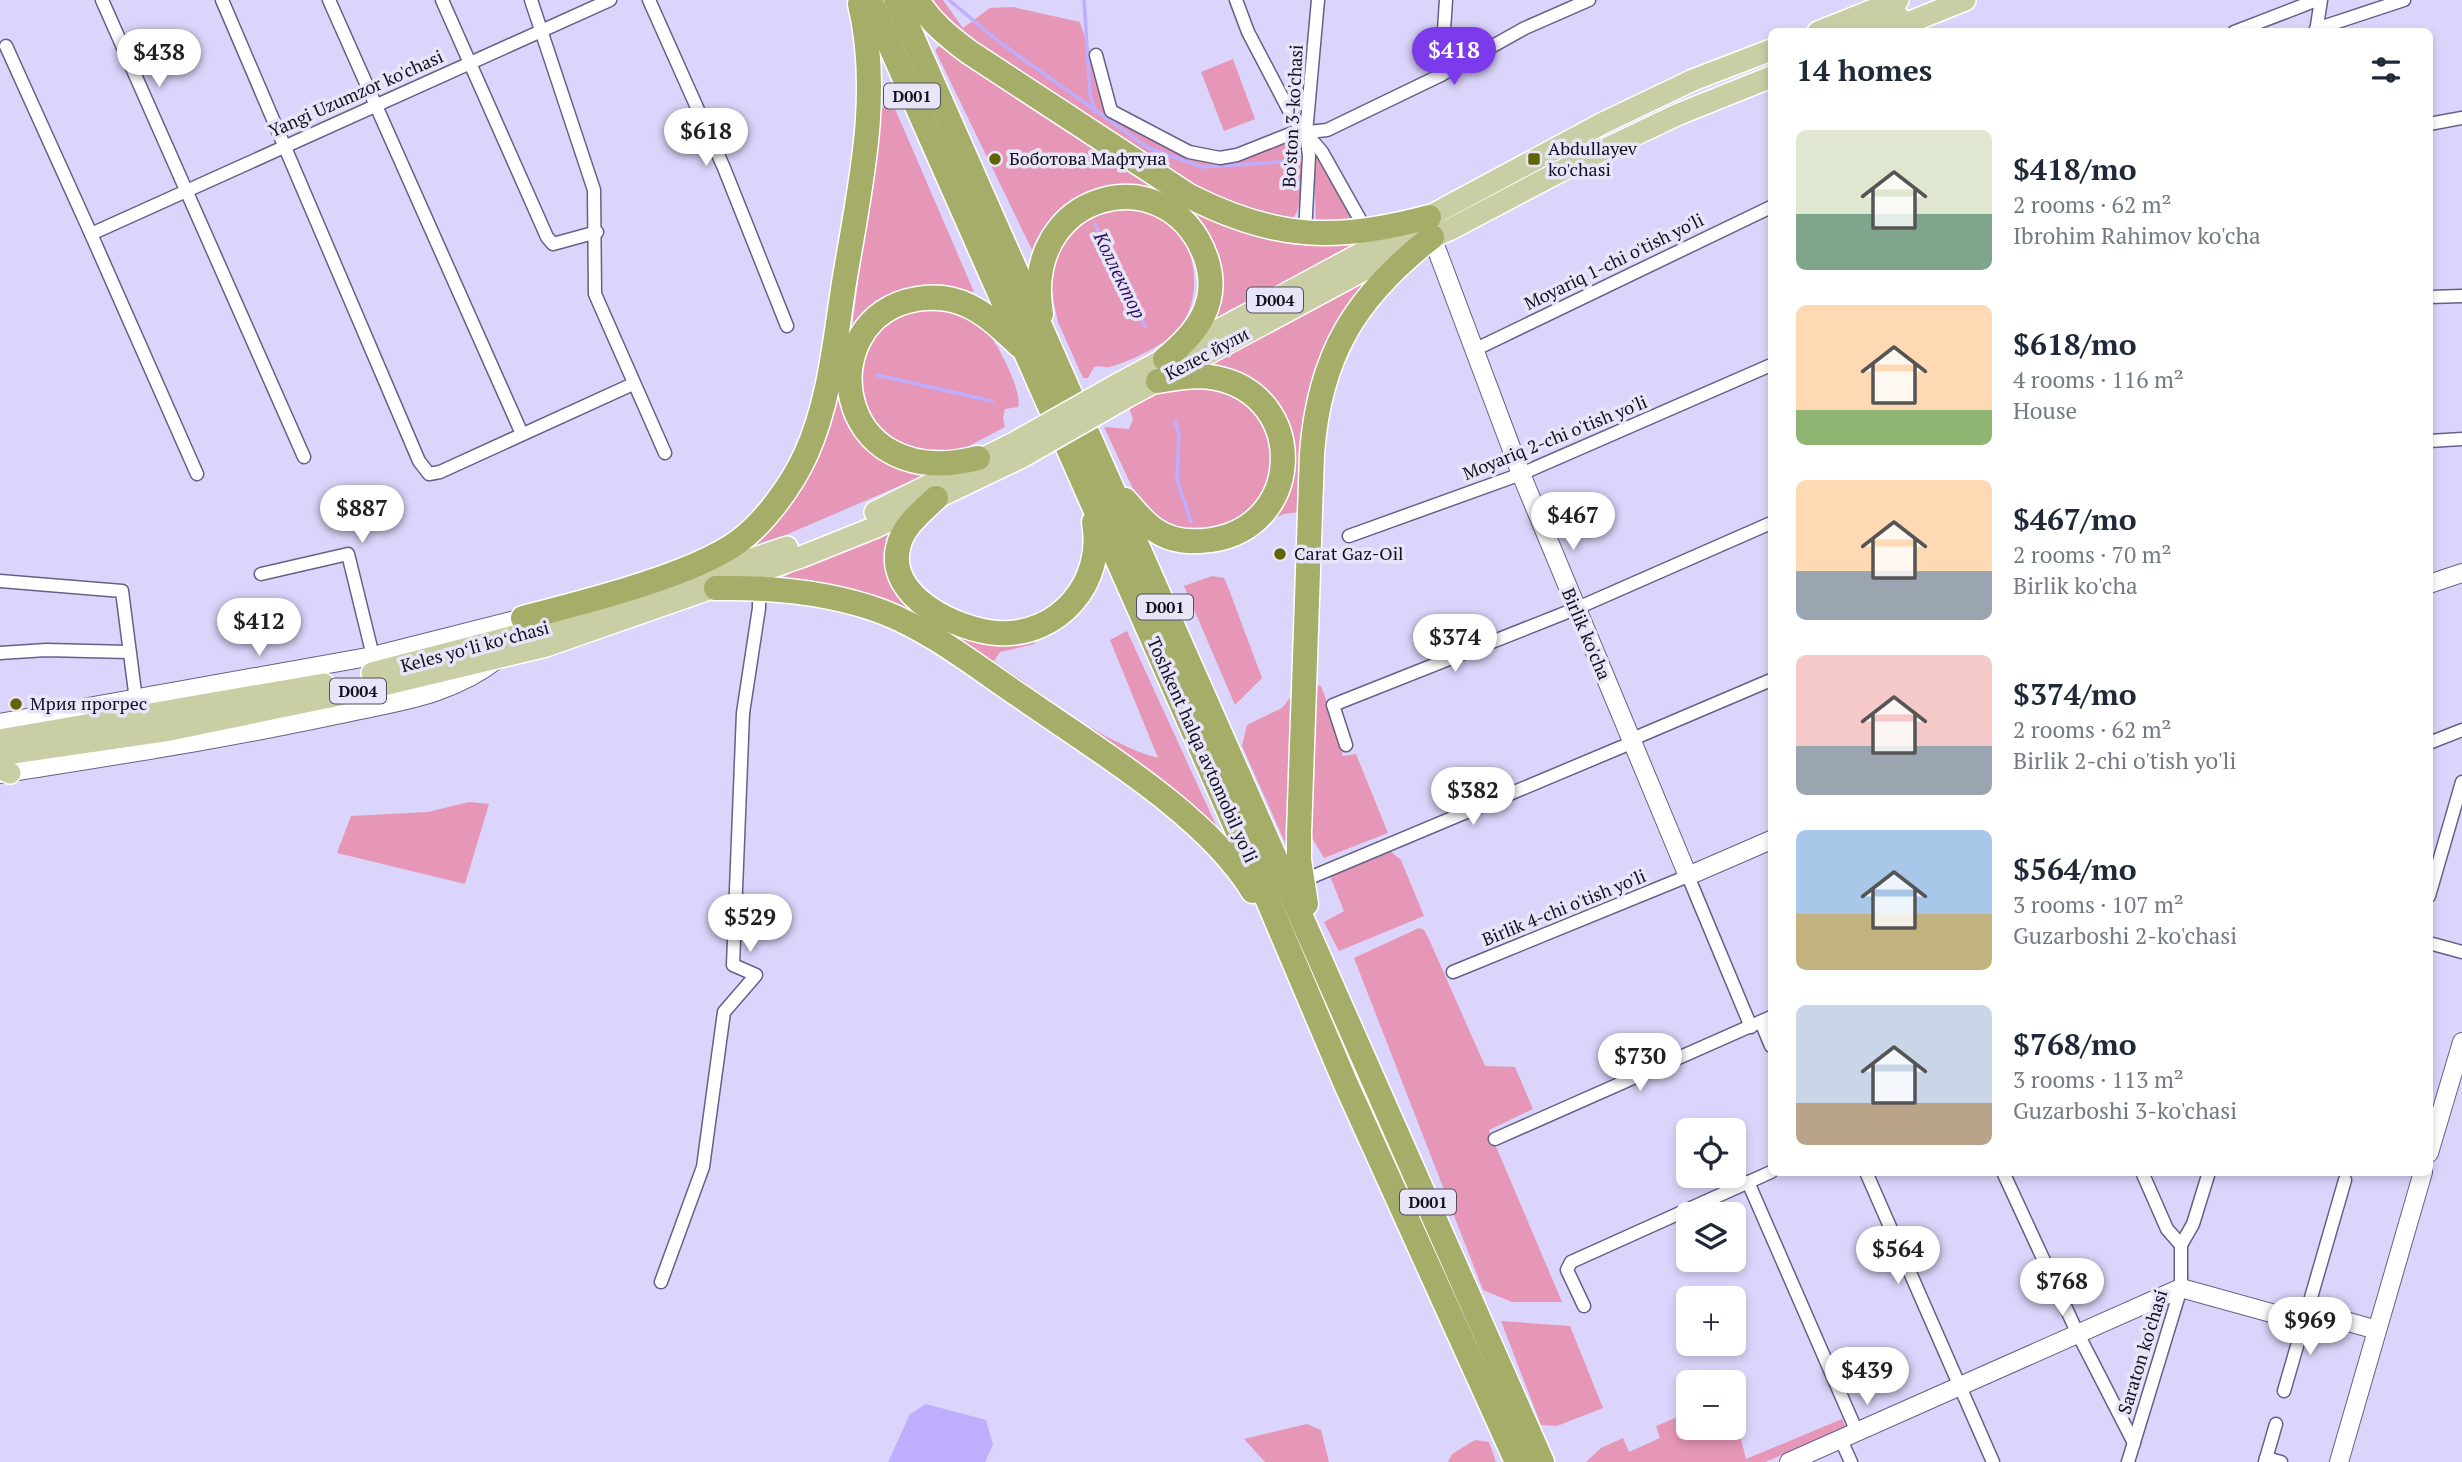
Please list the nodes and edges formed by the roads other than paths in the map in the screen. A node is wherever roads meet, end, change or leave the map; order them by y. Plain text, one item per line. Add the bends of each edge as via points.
1 (102, 0) edge
2 (222, 0) edge
3 (328, 0) edge
4 (442, 0) edge
5 (531, 0) edge
6 (610, 0) edge
7 (649, 0) edge
8 (859, 0) edge
9 (870, 0) edge
10 (896, 0) edge
11 (917, 0) edge
12 (1236, 0) edge
13 (1318, 0) edge
14 (1446, 0) edge
15 (1589, 0) edge
16 (1898, 0) edge
17 (1937, 0) edge
18 (1965, 0) edge
19 (2319, 0) edge
20 (2404, 0) edge
21 (1576, 3) edge
22 (1828, 28) edge
23 (1870, 28) edge
24 (1895, 28) edge
25 (2245, 28) edge
26 (2316, 28) edge
27 (2322, 28) edge
28 (541, 31) junction
29 (6, 46) dead end
30 (1768, 51) edge
31 (1096, 55) dead end
32 (1768, 58) edge
33 (468, 62) junction
34 (1441, 75) junction
35 (1768, 78) edge
36 (376, 105) junction
37 (1679, 114) junction
38 (2462, 118) edge
39 (2433, 123) edge
40 (1306, 133) junction
41 (285, 145) junction
42 (186, 191) junction
43 (1768, 208) edge
44 (1430, 227) junction
45 (597, 232) junction
46 (1367, 232) junction
47 (1305, 233) junction
48 (91, 234) junction
49 (2462, 296) edge
50 (2433, 298) edge
51 (787, 326) dead end
52 (1036, 345) junction
53 (1474, 350) junction
54 (1768, 366) edge
55 (1161, 370) junction
56 (633, 384) junction
57 (522, 435) junction
58 (2462, 439) edge
59 (2433, 441) edge
60 (1018, 450) junction
61 (664, 453) dead end
62 (304, 457) dead end
63 (978, 458) junction
64 (197, 474) dead end
65 (1521, 474) junction
66 (1100, 490) junction
67 (936, 498) junction
68 (1768, 524) edge
69 (1349, 536) dead end
70 (2462, 573) edge
71 (261, 574) dead end
72 (0, 581) edge
73 (2433, 583) edge
74 (707, 586) junction
75 (759, 590) junction
76 (1575, 609) junction
77 (523, 618) junction
78 (557, 625) junction
79 (129, 652) junction
80 (0, 653) edge
81 (373, 656) junction
82 (1768, 681) edge
83 (136, 700) junction
84 (0, 723) edge
85 (2462, 730) edge
86 (0, 740) edge
87 (2433, 741) edge
88 (1631, 742) junction
89 (1346, 745) dead end
90 (2, 768) edge
91 (2462, 782) edge
92 (1768, 841) edge
93 (1688, 876) junction
94 (1302, 881) junction
95 (2433, 882) edge
96 (1313, 943) junction
97 (1285, 944) junction
98 (2433, 944) edge
99 (2462, 952) edge
100 (1453, 972) dead end
101 (1761, 1022) edge
102 (1768, 1039) edge
103 (2462, 1042) edge
104 (1370, 1071) junction
105 (1345, 1082) junction
106 (1495, 1139) dead end
107 (2433, 1140) edge
108 (1768, 1173) edge
109 (1868, 1176) edge
110 (2005, 1176) edge
111 (2144, 1176) edge
112 (2209, 1176) edge
113 (2422, 1176) edge
114 (2345, 1180) dead end
115 (1748, 1182) junction
116 (2181, 1245) junction
117 (661, 1282) dead end
118 (2180, 1288) junction
119 (1584, 1306) dead end
120 (2305, 1315) junction
121 (2377, 1330) junction
122 (2077, 1332) junction
123 (1960, 1387) junction
124 (2284, 1391) dead end
125 (2276, 1424) dead end
126 (1849, 1436) junction
127 (2134, 1443) junction
128 (2266, 1460) edge
129 (2342, 1461) edge
130 (1517, 1462) edge
131 (1542, 1462) edge
132 (1789, 1462) edge
133 (1850, 1462) edge
134 (1993, 1462) edge
135 (2128, 1462) edge
136 (2281, 1462) edge

1 - 42 street
2 - 41 street
3 - 36 street
4 - 33 street
5 - 28 street
6 - 28 street, Yangi Uzumzor ko'chasi
7 - 51 street via 724,168
8 - 77 highway via 870,66 867,131 832,355 805,456 775,503 749,532 718,554
9 - 52 highway, Toshkent halqa avtomobil yo'li / D001
10 - 52 highway, Toshkent halqa avtomobil yo'li / D001
11 - 47 highway via 948,37 1189,196 1248,222
12 - 40 street via 1293,118
13 - 40 street, Bo'ston 3-ko'chasi
14 - 34 street
15 - 21 street
16 - 22 main road
17 - 23 main road
18 - 24 main road
19 - 25 street
19 - 26 street
20 - 27 street
21 - 34 street
28 - 33 street, Yangi Uzumzor ko'chasi
28 - 45 street via 594,190
29 - 48 street
30 - 44 main road via 1632,108
31 - 40 street via 1111,111 1189,152 1220,158 1290,134
32 - 37 main road via 1682,96 1674,105
33 - 36 street, Yangi Uzumzor ko'chasi
33 - 45 street via 547,237 553,244 565,244
34 - 40 street via 1327,130
35 - 37 main road
36 - 41 street, Yangi Uzumzor ko'chasi
36 - 57 street
37 - 44 main road
38 - 39 street
40 - 46 street via 1322,152
40 - 47 street, Bo'ston 3-ko'chasi
41 - 42 street, Yangi Uzumzor ko'chasi
41 - 57 street via 419,461 429,474
42 - 48 street, Yangi Uzumzor ko'chasi
42 - 62 street
43 - 53 street, Moyariq 1-chi o'tish yo'li
44 - 46 highway
44 - 53 street, Birlik ko'cha
44 - 55 main road, D004
44 - 94 highway via 1364,301 1331,361 1321,392 1312,454 1299,834
45 - 56 street via 595,294
46 - 47 highway
48 - 64 street
49 - 50 street
52 - 55 highway via 1043,259 1054,234 1075,211 1088,205 1137,199 1161,206 1183,221 1209,267 1210,290 1203,318
52 - 63 highway via 959,302 935,297 891,308 860,338 852,364 851,398 859,421 876,442 906,460 928,465
52 - 66 highway, Toshkent halqa avtomobil yo'li / D001
53 - 65 street, Birlik ko'cha
54 - 65 street, Moyariq 2-chi o'tish yo'li
55 - 60 main road, Келес йули / D004, bridge
55 - 66 highway via 1232,382 1252,395 1268,412 1282,445 1277,493 1263,515 1240,532 1184,542 1161,534
56 - 57 street
56 - 61 street
58 - 59 street
60 - 63 main road, D004
60 - 67 main road, D004
63 - 74 main road, D004 via 870,514
65 - 69 street, Moyariq 2-chi o'tish yo'li
65 - 76 street, Birlik ko'cha
66 - 67 highway via 1097,549 1086,586 1047,620 1005,633 976,629 943,616 913,594 901,578 897,561 900,542 910,524
66 - 96 highway, Toshkent halqa avtomobil yo'li / D001
66 - 97 highway, Toshkent halqa avtomobil yo'li / D001
67 - 74 main road, D004 via 876,527
68 - 76 street
70 - 73 street
71 - 81 street via 348,554
72 - 79 street via 122,590
74 - 75 highway
74 - 78 main road, Keles yoʻli koʻchasi / D004
74 - 90 main road, Keles yoʻli koʻchasi / D004 via 499,658
75 - 97 highway via 845,600 934,637 1106,756 1187,819 1244,877
75 - 117 street via 743,713 733,965 756,975 724,1012 703,1167
76 - 88 street, Birlik ko'cha
76 - 89 street via 1333,705
77 - 78 main road
77 - 81 street, Keles yoʻli koʻchasi
78 - 86 main road, Keles yoʻli koʻchasi / D004 via 327,684
79 - 80 street
79 - 83 street
81 - 83 street, Keles yoʻli koʻchasi
82 - 88 street
83 - 84 street, Keles yoʻli koʻchasi
85 - 87 street
88 - 93 street, Birlik ko'cha
88 - 94 street
91 - 95 street
92 - 93 street
93 - 100 street, Birlik 4-chi o'tish yo'li
93 - 101 street, Birlik ko'cha
94 - 96 highway
96 - 104 highway, Toshkent halqa avtomobil yo'li / D001
97 - 105 highway, Toshkent halqa avtomobil yo'li / D001
98 - 99 street
101 - 102 street, Birlik ko'cha
101 - 106 street
103 - 107 street
104 - 105 highway
104 - 131 highway, Toshkent halqa avtomobil yo'li / D001
105 - 130 highway, Toshkent halqa avtomobil yo'li / D001
108 - 115 street
109 - 123 street
110 - 122 street
111 - 116 street via 2167,1229
112 - 116 street, Saraton ko'chasi
113 - 121 street
114 - 120 street
115 - 119 street via 1571,1262 1567,1269
115 - 126 street
116 - 118 street, Saraton ko'chasi
118 - 120 street via 2286,1317
118 - 122 street
118 - 127 street, Saraton ko'chasi
120 - 121 street via 2320,1314
120 - 124 street
121 - 129 street
122 - 123 street
122 - 127 street
123 - 126 street
123 - 134 street
125 - 128 street
126 - 132 street
126 - 133 street
127 - 135 street, Saraton ko'chasi
128 - 136 street

